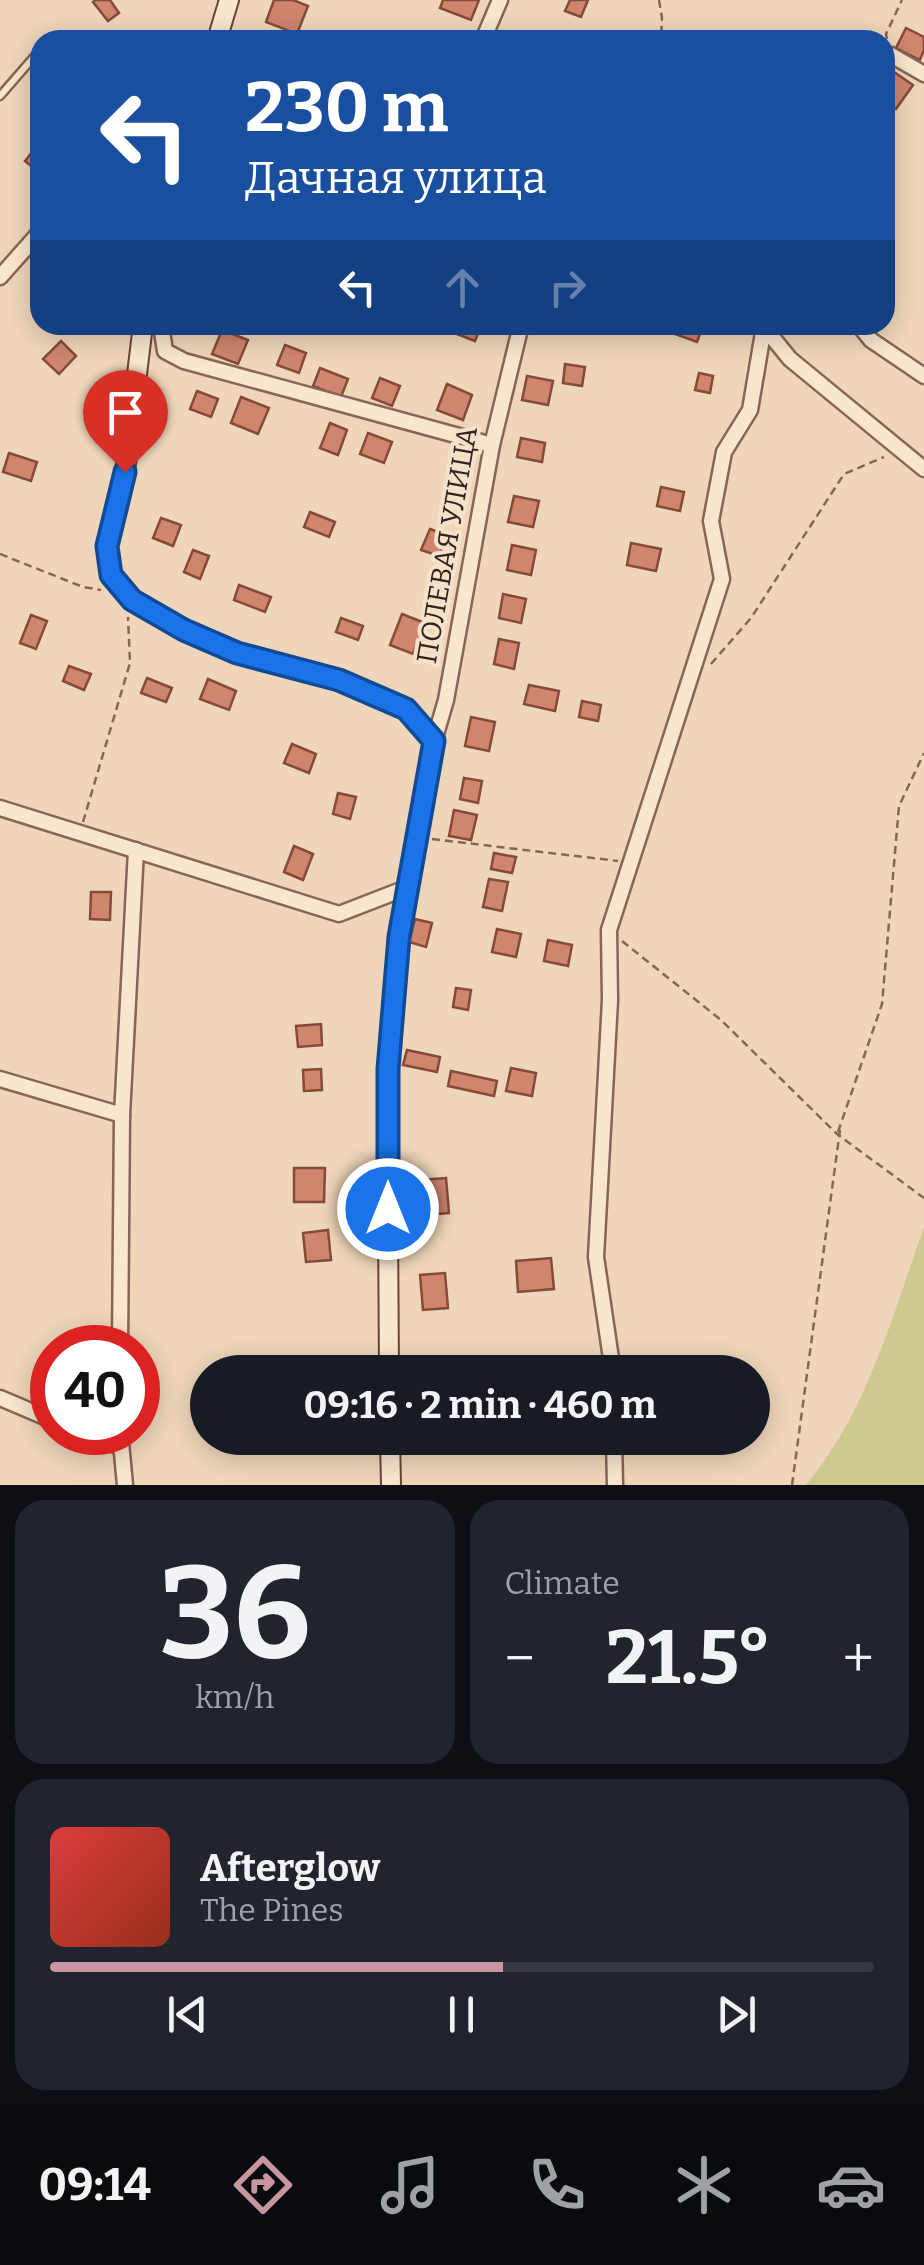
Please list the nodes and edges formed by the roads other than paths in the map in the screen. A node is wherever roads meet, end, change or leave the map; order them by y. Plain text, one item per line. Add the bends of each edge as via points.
1 (229, 0) edge
2 (500, 0) edge
3 (221, 30) edge
4 (487, 30) edge
5 (895, 57) edge
6 (30, 62) edge
7 (924, 74) edge
8 (0, 96) edge
9 (30, 243) edge
10 (0, 276) edge
11 (142, 335) edge
12 (163, 335) edge
13 (519, 335) edge
14 (762, 335) edge
15 (771, 335) edge
16 (867, 335) edge
17 (924, 376) edge
18 (492, 444) junction
19 (924, 469) edge
20 (434, 741) junction
21 (0, 808) edge
22 (136, 850) junction
23 (406, 888) junction
24 (0, 1080) edge
25 (122, 1114) junction
26 (120, 1325) edge
27 (389, 1355) edge
28 (610, 1355) edge
29 (0, 1398) edge
30 (30, 1411) edge
31 (122, 1455) edge
32 (390, 1455) edge
33 (614, 1455) edge
34 (125, 1485) edge
35 (391, 1485) edge
36 (614, 1485) edge

1 - 3 street
2 - 4 street
5 - 7 street
6 - 8 lane
9 - 10 street
11 - 20 street via 125,472 107,546 111,575 127,595 184,630 406,709
12 - 18 street via 166,351 184,361
13 - 18 street, ПОЛЕВАЯ УЛИЦА
14 - 28 street via 750,410 724,452 711,521 722,579 609,930 596,1257
15 - 19 street via 790,359
16 - 17 street
18 - 20 street, ПОЛЕВАЯ УЛИЦА
20 - 23 street, ПОЛЕВАЯ УЛИЦА
21 - 22 street
22 - 23 street via 339,914
22 - 25 street
23 - 27 street, ПОЛЕВАЯ УЛИЦА via 388,1069
24 - 25 street
25 - 26 street
29 - 30 street
31 - 34 street
32 - 35 street
33 - 36 street

